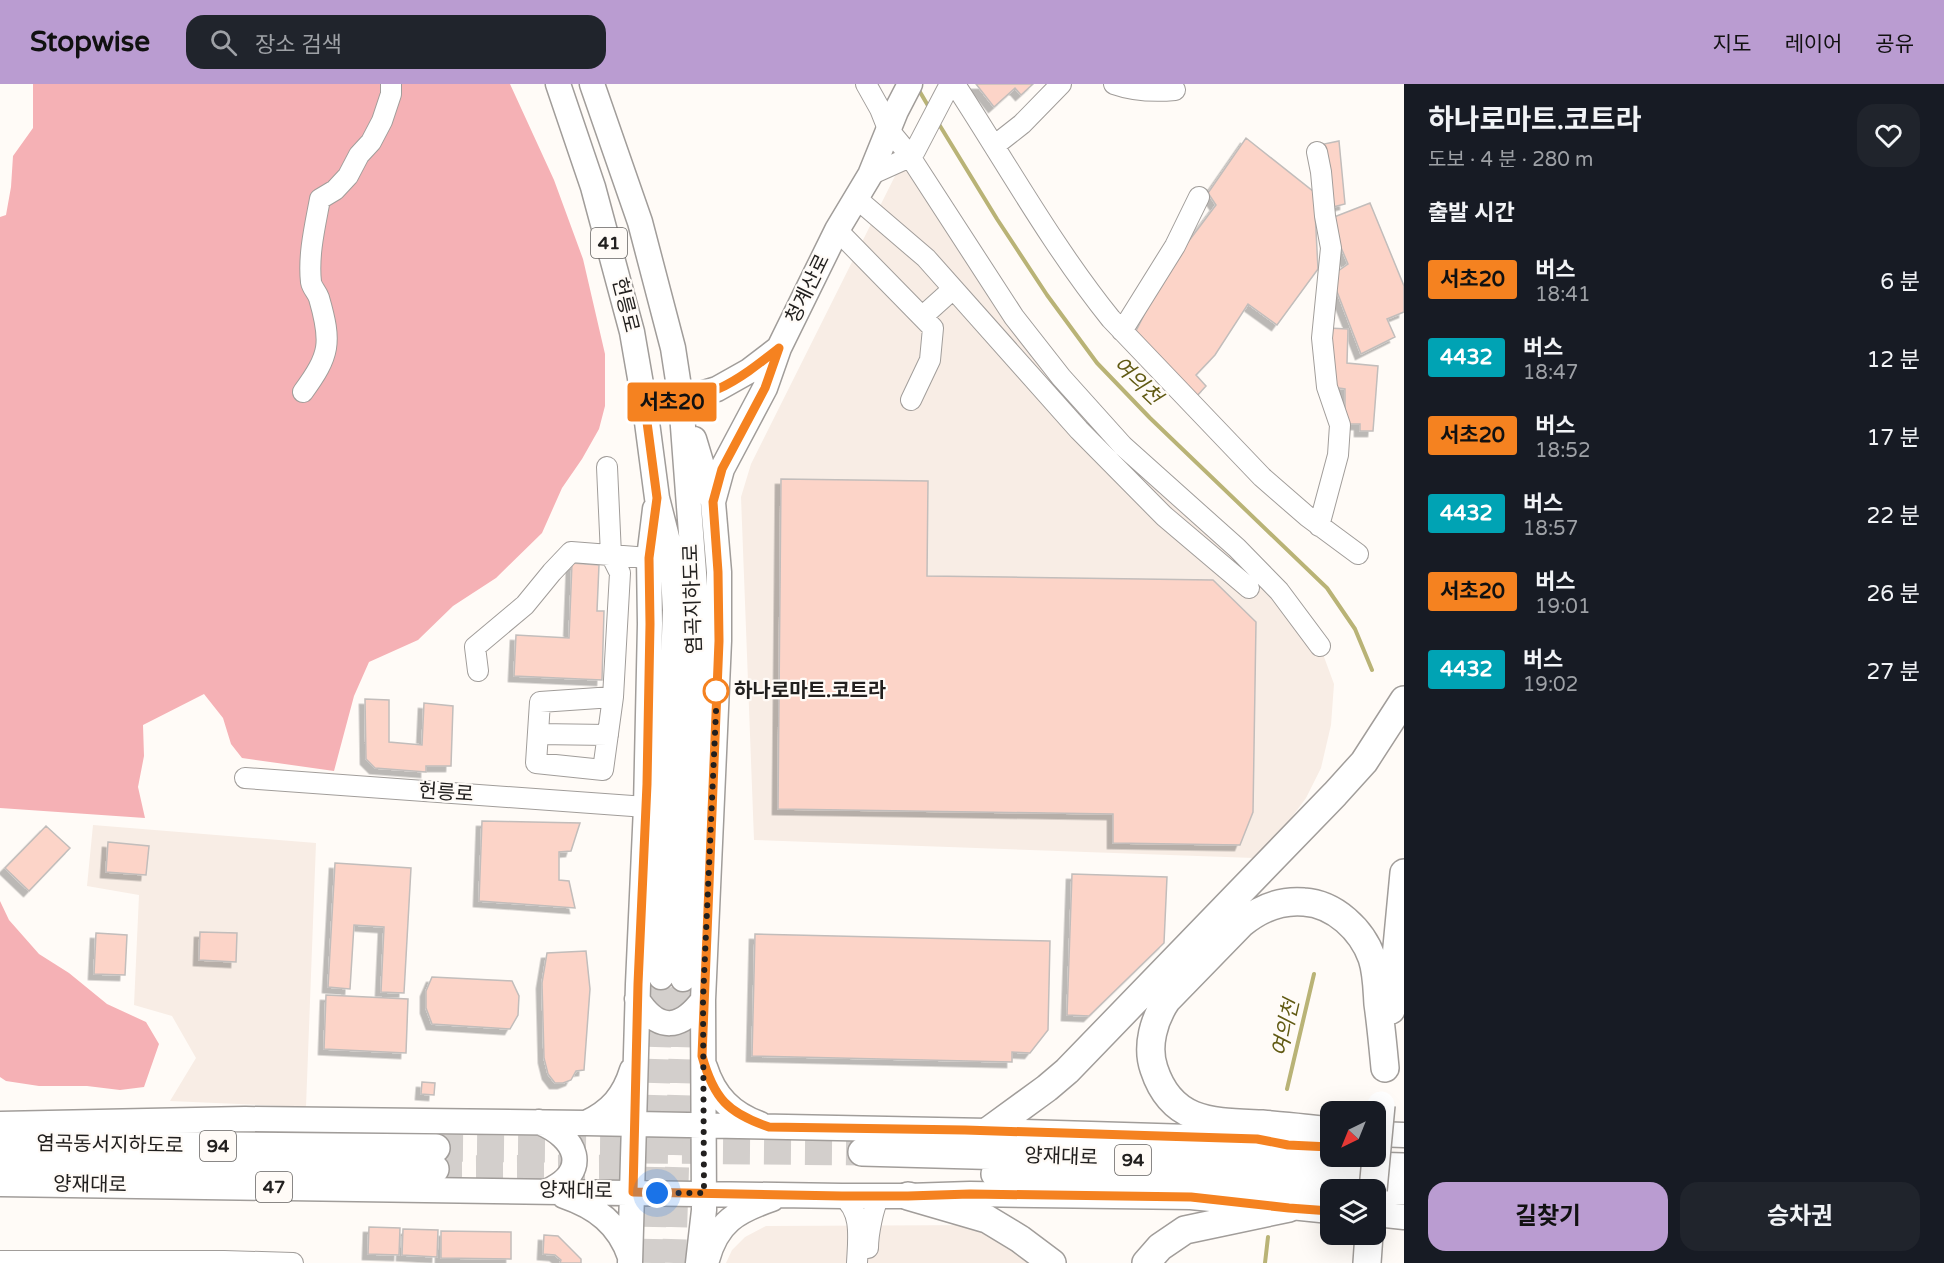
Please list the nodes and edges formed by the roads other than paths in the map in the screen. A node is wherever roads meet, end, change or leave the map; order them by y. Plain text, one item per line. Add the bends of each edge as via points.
1 (391, 84) edge
2 (558, 84) edge
3 (592, 84) edge
4 (866, 84) edge
5 (910, 84) edge
6 (950, 84) edge
7 (1061, 84) edge
8 (1114, 84) edge
9 (1175, 90) dead end
10 (892, 120) junction
11 (994, 146) junction
12 (1317, 152) dead end
13 (912, 154) junction
14 (870, 175) junction
15 (1199, 197) dead end
16 (856, 198) junction
17 (837, 230) junction
18 (953, 289) junction
19 (923, 316) junction
20 (1122, 331) junction
21 (779, 348) junction
22 (303, 392) dead end
23 (681, 400) junction
24 (911, 400) dead end
25 (645, 407) junction
26 (607, 467) dead end
27 (657, 498) junction
28 (713, 502) junction
29 (1319, 526) junction
30 (1358, 554) dead end
31 (611, 555) junction
32 (649, 558) junction
33 (1249, 588) dead end
34 (1320, 646) dead end
35 (478, 671) dead end
36 (613, 697) junction
37 (1404, 700) edge
38 (538, 734) junction
39 (608, 735) junction
40 (245, 778) dead end
41 (646, 807) junction
42 (1404, 873) edge
43 (637, 999) junction
44 (703, 1000) junction
45 (636, 1053) junction
46 (702, 1056) junction
47 (1385, 1068) junction
48 (539, 1122) junction
49 (586, 1123) junction
50 (635, 1123) junction
51 (0, 1124) edge
52 (702, 1125) junction
53 (769, 1127) junction
54 (1320, 1130) edge
55 (988, 1131) junction
56 (1320, 1132) edge
57 (1386, 1134) edge
58 (1404, 1135) edge
59 (1257, 1139) junction
60 (0, 1144) edge
61 (1320, 1147) edge
62 (1386, 1149) edge
63 (1404, 1150) edge
64 (0, 1164) edge
65 (1404, 1167) edge
66 (1375, 1179) edge
67 (0, 1184) edge
68 (1320, 1187) edge
69 (1386, 1190) edge
70 (548, 1191) junction
71 (1404, 1191) edge
72 (633, 1192) junction
73 (704, 1193) junction
74 (812, 1195) junction
75 (880, 1195) junction
76 (842, 1196) junction
77 (908, 1196) junction
78 (1289, 1208) junction
79 (1320, 1210) edge
80 (1386, 1215) edge
81 (1404, 1216) edge
82 (0, 1262) edge
83 (74, 1262) edge
84 (148, 1262) edge
85 (224, 1262) edge
86 (630, 1262) edge
87 (293, 1263) edge
88 (698, 1263) edge
89 (706, 1263) edge
90 (857, 1263) edge
91 (867, 1263) edge
92 (1052, 1263) edge
93 (1146, 1263) edge

1 - 22 street via 382,121 371,142 348,176 320,199 311,285 318,296 328,344 324,361
2 - 25 main road, 헌릉로 / 41 via 610,248 632,332
3 - 23 main road, 헌릉로 / 41 via 640,222 673,348
4 - 10 street via 880,109
5 - 10 main road, 청계산로
6 - 11 street via 958,89
6 - 13 street
7 - 11 street
8 - 9 street via 1131,90
10 - 13 street
10 - 14 main road, 청계산로
11 - 20 street via 1091,294
12 - 29 street via 1331,248 1322,338 1327,387 1340,425 1338,455
13 - 14 street
13 - 34 street via 1014,317 1061,377 1123,446 1272,584
14 - 16 main road, 청계산로
15 - 20 street via 1175,246
16 - 17 main road, 청계산로
16 - 18 street via 926,258
17 - 19 street
17 - 21 main road, 청계산로
18 - 19 street
18 - 33 street via 1142,494
19 - 24 street via 933,328 930,360
20 - 29 street via 1262,477
21 - 23 main road, 청계산로 via 717,390
21 - 28 main road via 765,388 722,469
23 - 25 main road, 청계산로
23 - 27 main road, 염곡지하도로 / 41 via 697,613 672,978 675,610 672,557
23 - 28 main road
25 - 27 main road, 헌릉로 / 41
26 - 31 street
27 - 32 main road
28 - 44 main road via 719,641
29 - 30 street
31 - 32 street
31 - 35 street via 571,552 525,605 475,647
31 - 36 street via 620,573
32 - 41 main road
36 - 38 street via 540,702
36 - 39 street
37 - 55 highway via 1364,762 1327,802 1066,1071
38 - 39 street
38 - 39 street via 536,763 603,770
40 - 41 street, 헌릉로
41 - 43 main road
42 - 47 highway
43 - 44 main road via 655,1019 668,1024 685,1019
43 - 45 main road
44 - 46 main road
45 - 49 main road via 621,1097
45 - 50 main road
46 - 52 main road
46 - 53 main road via 711,1082 726,1104 745,1118
47 - 54 highway via 1376,975 1362,940 1351,926 1338,914 1308,902 1264,909 1241,924 1160,1011 1151,1053 1158,1079 1177,1106 1210,1121
47 - 66 highway, bridge
48 - 49 main road, 양재대로
48 - 51 main road, 양재대로 via 245,1119
48 - 70 main road via 566,1140 575,1155 571,1173
49 - 50 main road, 양재대로
50 - 52 main road, 양재대로
50 - 72 main road
52 - 53 main road, 양재대로
52 - 73 main road
53 - 55 main road, 양재대로
55 - 59 main road, 양재대로
56 - 59 main road
57 - 58 main road
59 - 61 main road, 양재대로
60 - 64 highway, 염곡동서지하도로 / 94 via 435,1159
62 - 63 main road
65 - 68 highway, 양재대로 / 94 via 861,1160
67 - 70 main road, 양재대로 / 47
69 - 71 highway
70 - 72 main road, 양재대로 / 47
70 - 86 main road via 581,1202 604,1216 621,1236
72 - 73 main road, 양재대로 / 47
72 - 86 main road
73 - 74 main road, 양재대로 / 47
73 - 88 main road
74 - 76 main road, 양재대로 / 47
74 - 89 main road via 788,1194 737,1214 718,1232
75 - 76 main road, 양재대로 / 47
75 - 77 main road, 양재대로 / 47
75 - 91 street via 868,1233
76 - 90 street via 849,1201 858,1224
77 - 78 main road, 양재대로 / 47 via 1191,1197
77 - 92 highway via 987,1219
78 - 79 main road, 양재대로 / 47
78 - 93 highway via 1185,1230 1160,1247
80 - 81 main road
82 - 83 street
83 - 84 street
84 - 85 street
85 - 87 street

